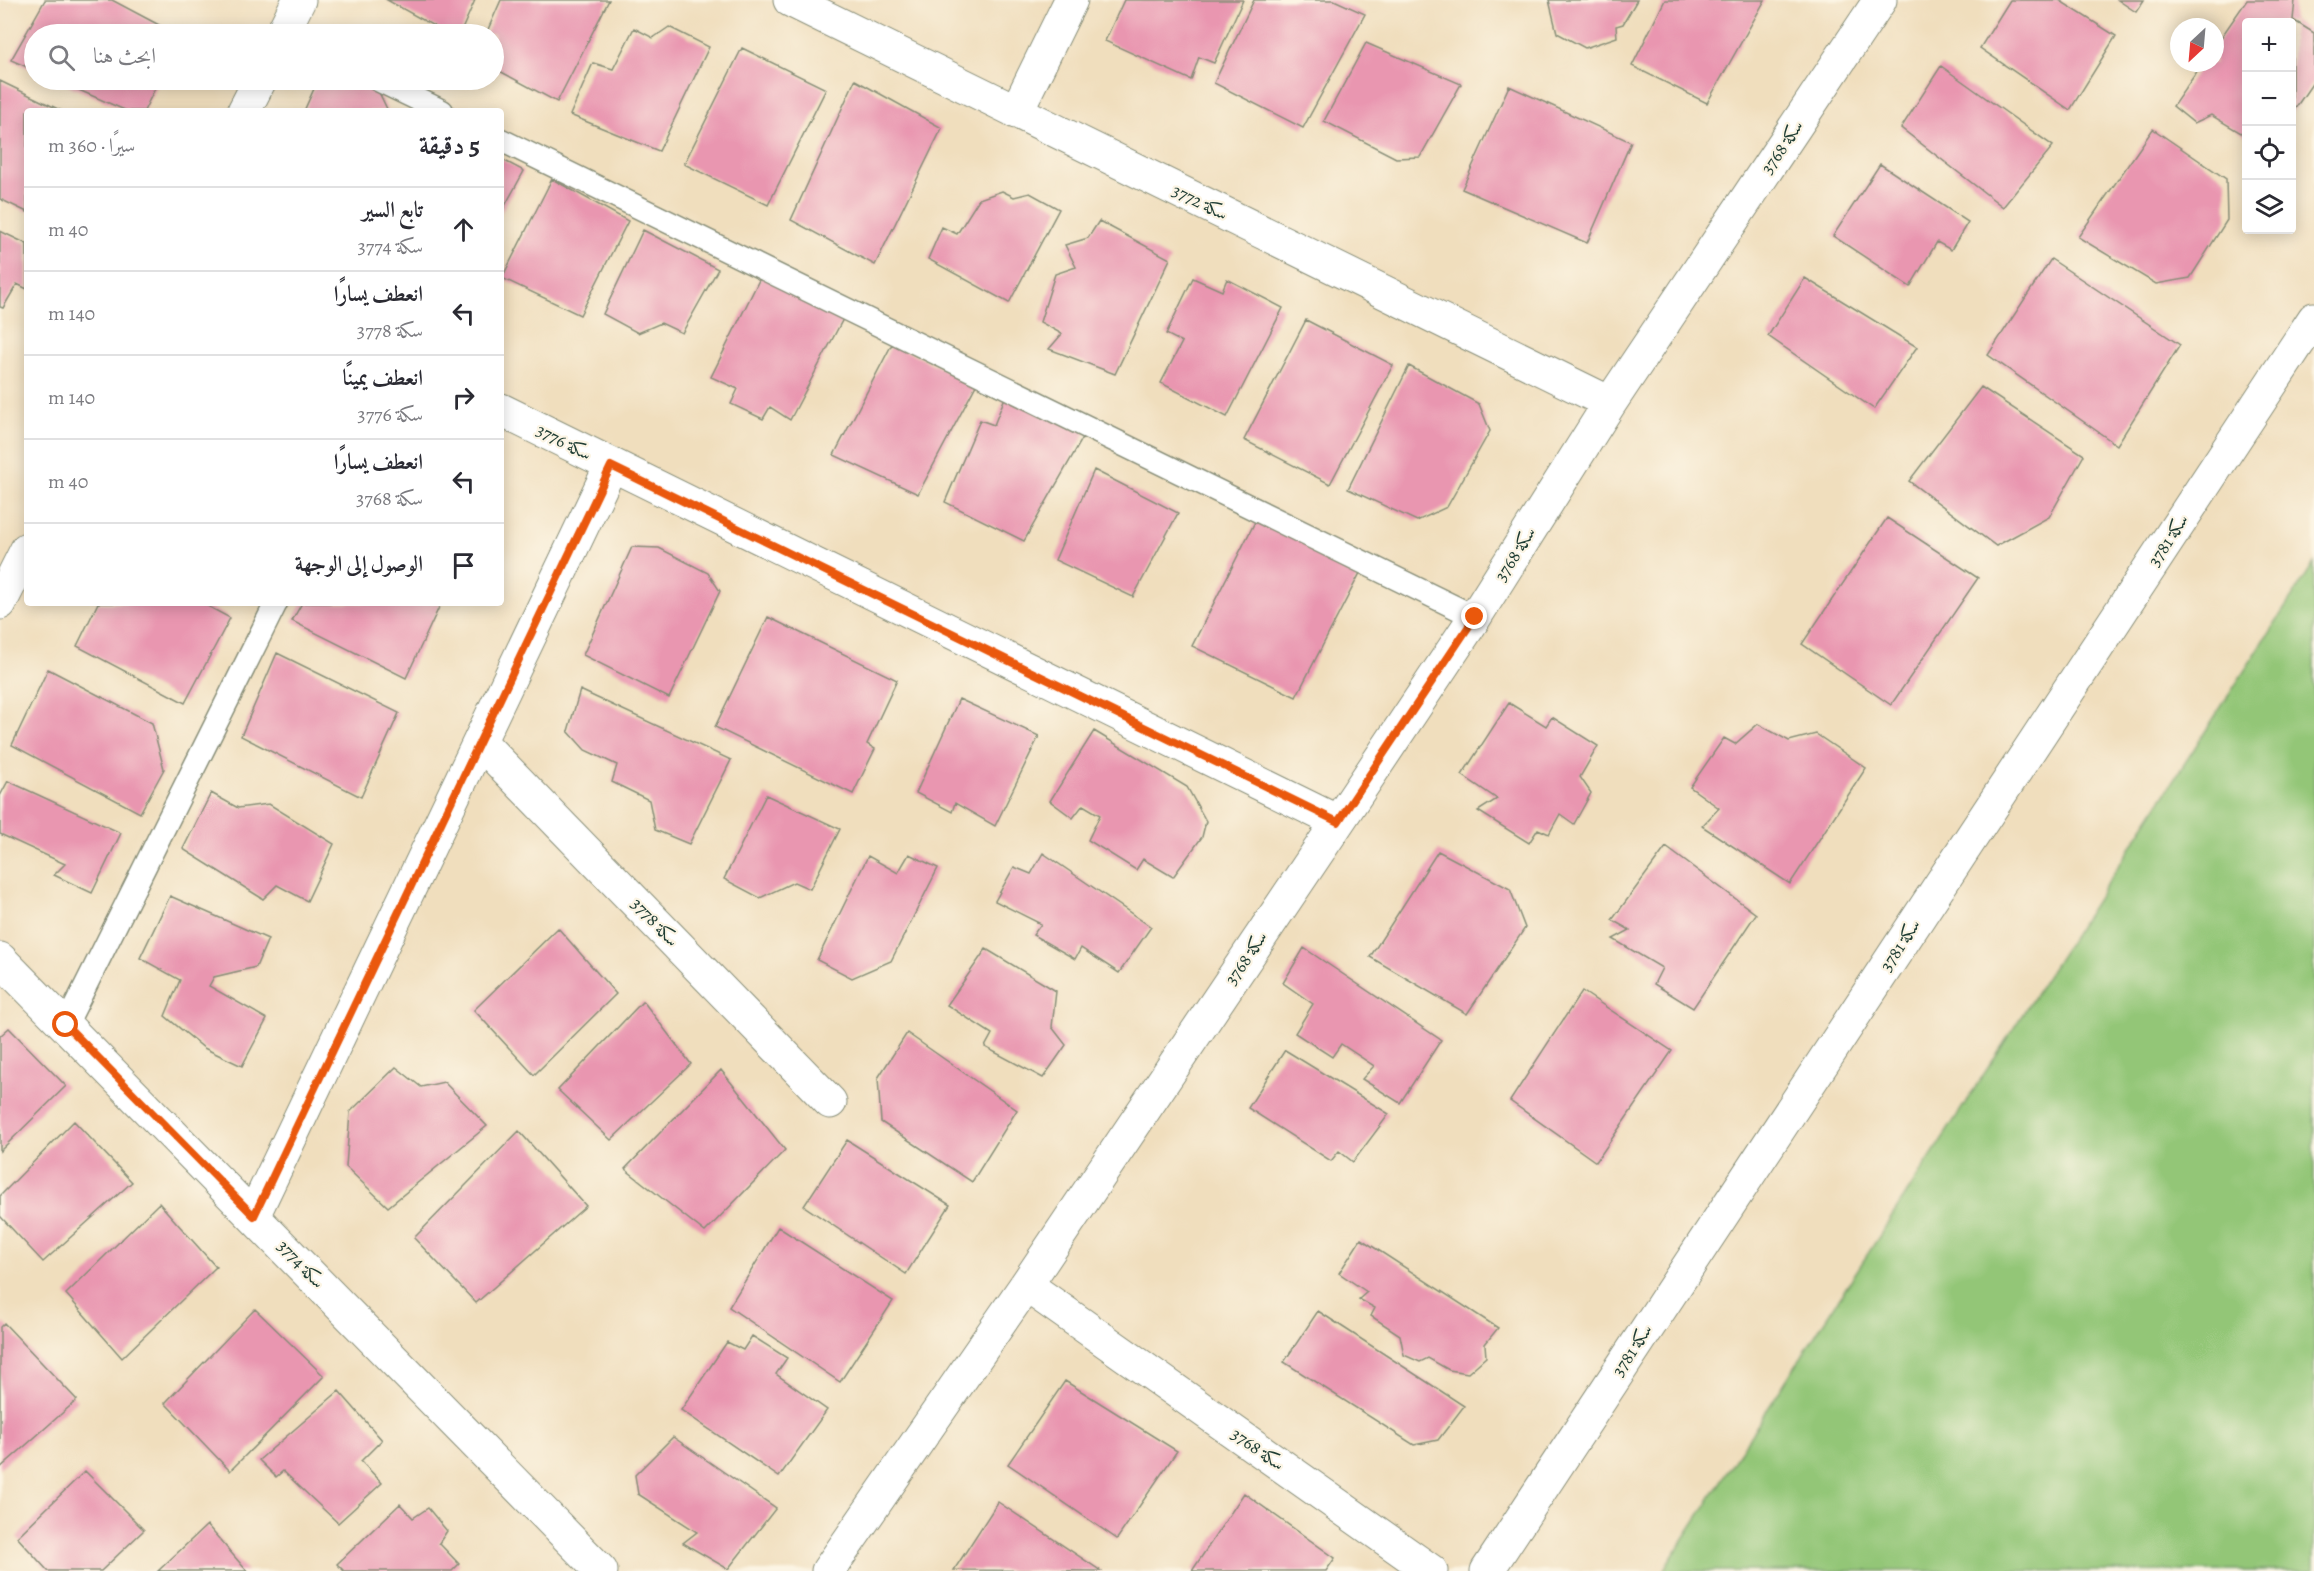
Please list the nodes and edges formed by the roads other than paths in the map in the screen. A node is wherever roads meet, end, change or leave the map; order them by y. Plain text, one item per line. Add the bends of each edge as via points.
1 (299, 0) edge
2 (790, 0) edge
3 (1071, 0) edge
4 (1880, 0) edge
5 (288, 24) edge
6 (255, 90) edge
7 (399, 90) edge
8 (246, 108) edge
9 (436, 108) edge
10 (1016, 112) junction
11 (504, 141) edge
12 (2314, 319) edge
13 (1610, 403) junction
14 (504, 412) edge
15 (611, 466) junction
16 (24, 555) edge
17 (0, 603) edge
18 (275, 606) edge
19 (1475, 617) junction
20 (480, 742) junction
21 (1338, 822) junction
22 (0, 959) edge
23 (66, 1025) junction
24 (830, 1102) dead end
25 (254, 1216) junction
26 (1026, 1285) junction
27 (601, 1571) edge
28 (828, 1571) edge
29 (1431, 1571) edge
30 (1487, 1571) edge

1 - 5 street
2 - 10 street, سكة 3772
3 - 10 street
4 - 13 street, سكة 3768
6 - 8 street
7 - 9 lane
10 - 13 street, سكة 3772
11 - 19 lane
12 - 30 street, سكة 3781
13 - 19 street, سكة 3768
14 - 15 street, سكة 3776
15 - 20 street
15 - 21 street, سكة 3776
16 - 17 street
18 - 23 lane
19 - 21 street, سكة 3768
20 - 24 street, سكة 3778
20 - 25 street
21 - 26 street, سكة 3768
22 - 23 street, سكة 3774
23 - 25 street, سكة 3774
25 - 27 street, سكة 3774
26 - 28 street, سكة 3768
26 - 29 street, سكة 3768

